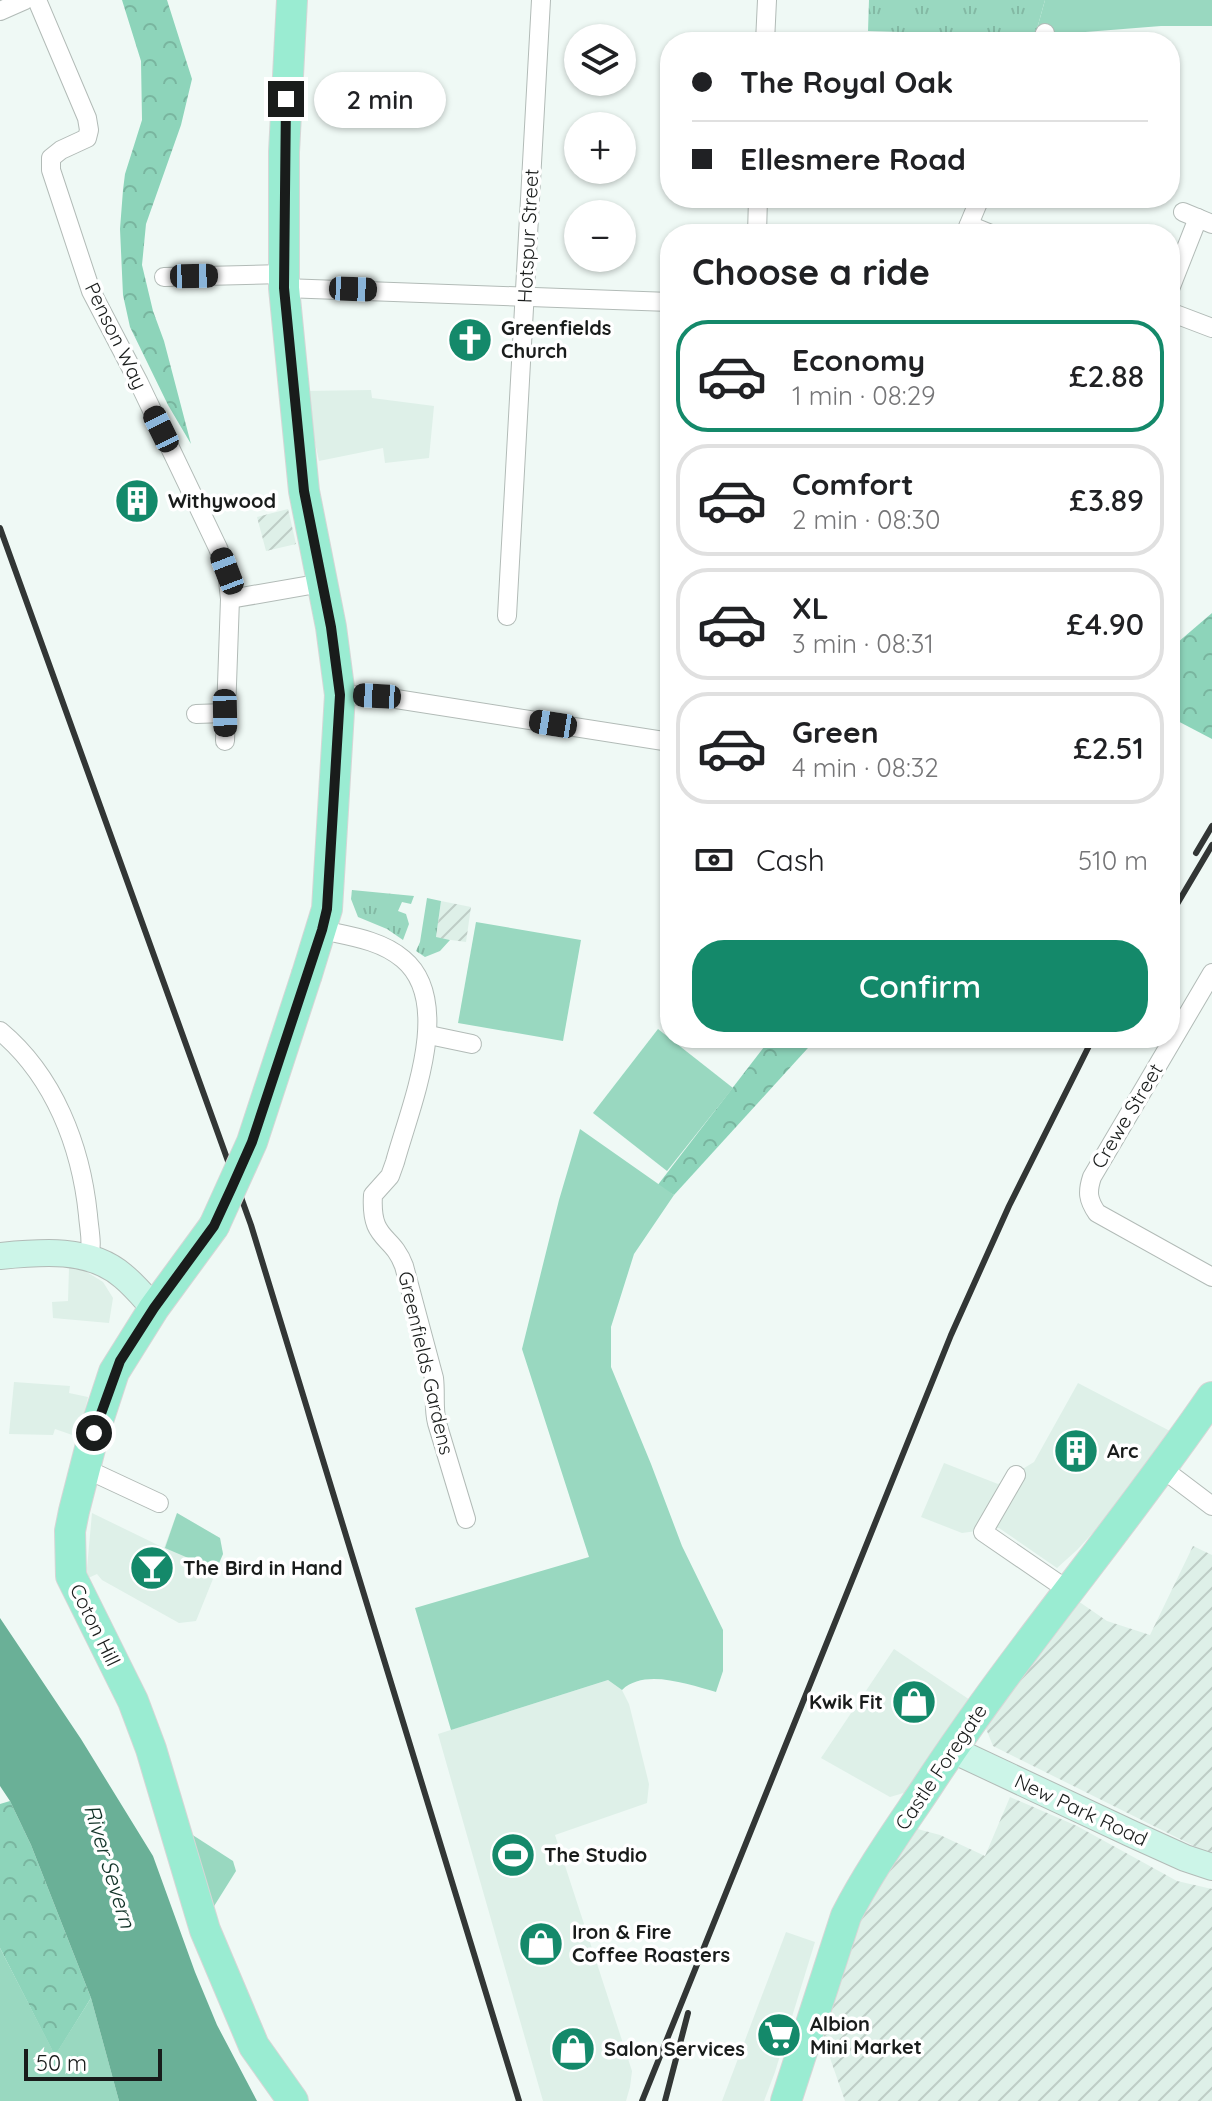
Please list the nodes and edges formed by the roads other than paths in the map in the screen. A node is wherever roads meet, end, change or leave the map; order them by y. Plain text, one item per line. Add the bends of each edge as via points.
1 (25, 0) edge
2 (37, 0) edge
3 (292, 0) edge
4 (541, 0) edge
5 (767, 0) edge
6 (0, 11) edge
7 (765, 32) edge
8 (1198, 218) edge
9 (1180, 264) edge
10 (164, 277) dead end
11 (284, 281) junction
12 (525, 295) junction
13 (660, 302) edge
14 (1180, 316) edge
15 (1212, 328) edge
16 (322, 583) junction
17 (230, 599) junction
18 (507, 616) dead end
19 (340, 695) junction
20 (225, 713) junction
21 (196, 714) dead end
22 (660, 740) edge
23 (225, 741) dead end
24 (322, 930) junction
25 (1212, 973) edge
26 (1180, 1027) edge
27 (0, 1031) edge
28 (429, 1035) junction
29 (472, 1044) dead end
30 (1168, 1048) edge
31 (0, 1256) edge
32 (89, 1258) junction
33 (1212, 1277) edge
34 (154, 1308) junction
35 (1212, 1397) edge
36 (84, 1468) junction
37 (1163, 1469) junction
38 (1016, 1475) dead end
39 (159, 1503) dead end
40 (1212, 1506) edge
41 (466, 1519) dead end
42 (1069, 1591) junction
43 (951, 1749) junction
44 (1212, 1867) edge
45 (293, 2101) edge
46 (786, 2101) edge

1 - 6 street
2 - 17 street, Penson Way via 89,130 87,138 51,158 51,170 91,291 218,548
3 - 11 main road, Coton Hill
4 - 12 street, Hotspur Street
5 - 7 street
8 - 9 street
10 - 11 street
11 - 12 street
11 - 16 main road, Coton Hill via 304,491
12 - 13 street
12 - 18 street, Hotspur Street
14 - 15 street
16 - 17 street
16 - 19 main road, Coton Hill
17 - 20 street
19 - 22 street via 377,696
19 - 24 main road, Coton Hill
20 - 21 street
20 - 23 street
24 - 28 street, Greenfields Gardens via 368,941 403,959 422,985
24 - 34 main road, Coton Hill, bridge via 252,1142 214,1226
25 - 26 street, Crewe Street
27 - 32 street via 42,1079 70,1131 85,1192
28 - 29 street
28 - 41 street, Greenfields Gardens via 395,1162 373,1195 372,1207 381,1237 400,1254 404,1266 434,1378 433,1408
30 - 33 street, Crewe Street via 1092,1177 1089,1201 1097,1213
31 - 32 street via 61,1253
32 - 34 street via 122,1275
34 - 36 main road, Coton Hill via 114,1372
35 - 37 main road, Castle Foregate
36 - 39 street
36 - 45 main road, Coton Hill via 70,1531 71,1576 133,1701 205,1930 254,2046
37 - 40 street
37 - 42 main road, Castle Foregate
38 - 42 street via 983,1532
42 - 43 main road, Castle Foregate
43 - 44 street, New Park Road
43 - 46 main road, Castle Foregate via 846,1916

